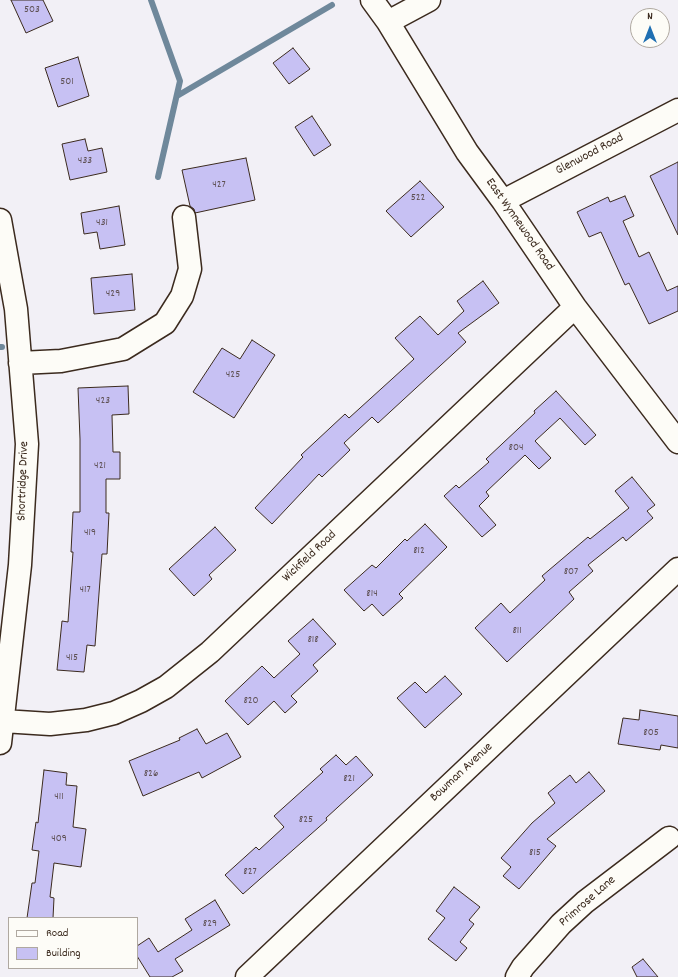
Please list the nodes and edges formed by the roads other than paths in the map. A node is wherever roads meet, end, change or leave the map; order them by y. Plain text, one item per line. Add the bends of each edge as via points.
1 (372, 0) edge
2 (429, 0) edge
3 (388, 22) junction
4 (678, 110) edge
5 (503, 201) junction
6 (184, 217) dead end
7 (0, 220) edge
8 (575, 307) junction
9 (20, 363) junction
10 (678, 442) edge
11 (678, 569) edge
12 (3, 721) junction
13 (0, 743) edge
14 (669, 838) dead end
15 (247, 977) edge
16 (517, 977) edge

1 - 3 street, East Wynnewood Road
2 - 3 street
3 - 5 street, East Wynnewood Road via 467,152
4 - 5 street, Glenwood Road
5 - 8 street, East Wynnewood Road
6 - 9 street via 190,269 182,296 165,323 123,349 61,361
7 - 9 street, Shortridge Drive via 16,309
8 - 10 street, East Wynnewood Road
8 - 12 street, Wickfield Road via 210,652 166,687 141,702 114,713 86,720 50,724
9 - 12 street, Shortridge Drive via 27,444 20,565
11 - 15 street, Bowman Avenue
12 - 13 street, Shortridge Drive
14 - 16 street, Primrose Lane via 585,902 561,924

